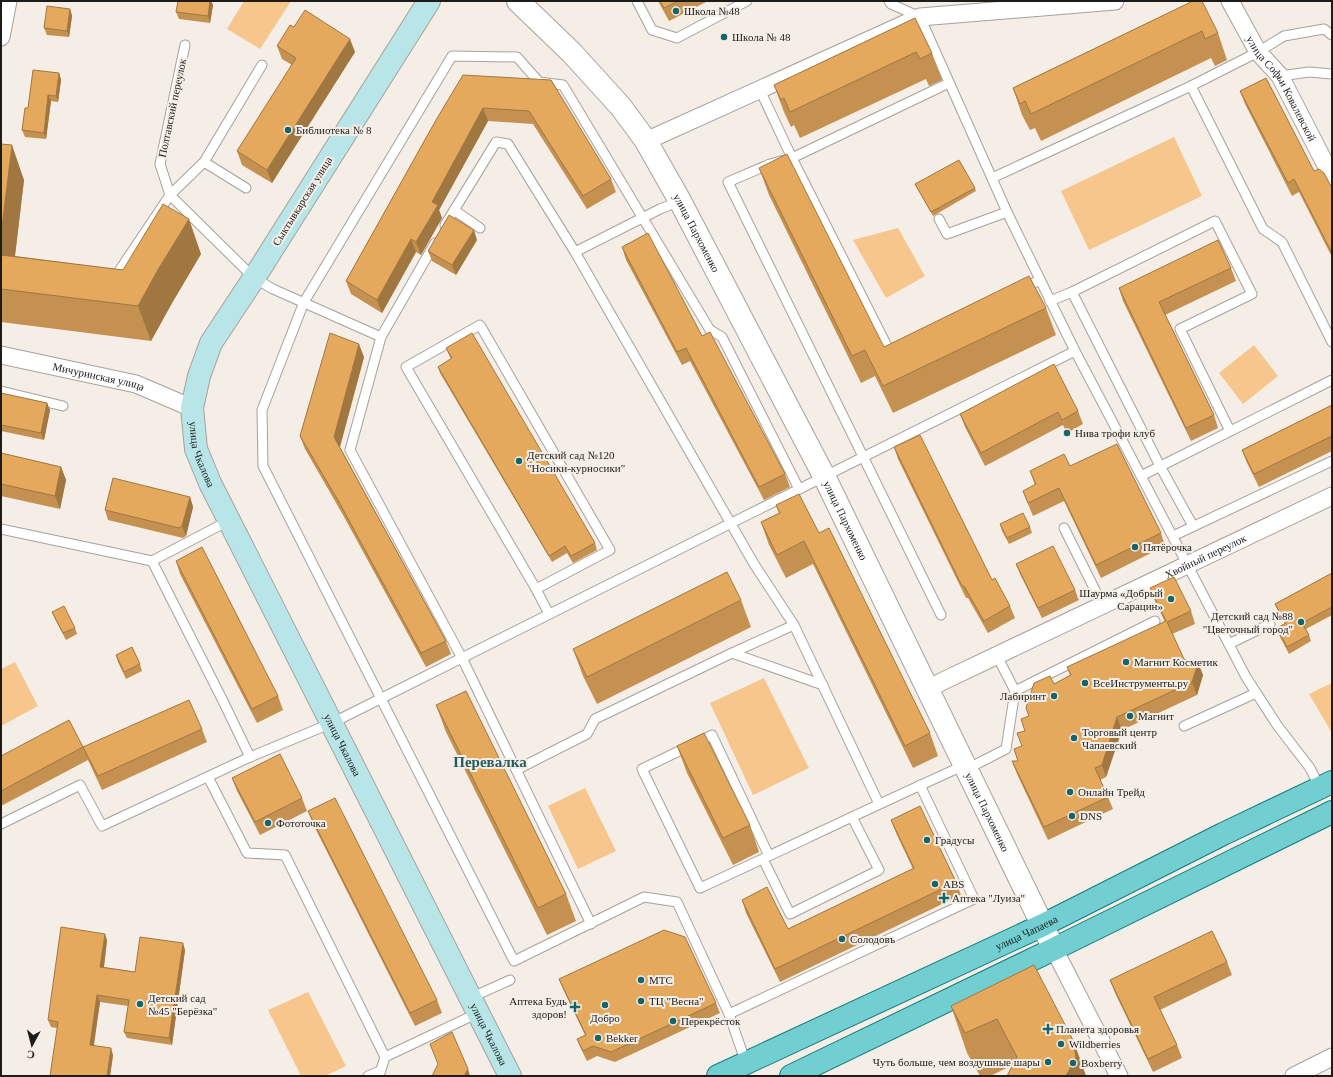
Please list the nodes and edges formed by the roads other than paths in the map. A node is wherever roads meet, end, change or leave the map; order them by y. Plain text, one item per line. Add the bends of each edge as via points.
1 (429, 1) edge
2 (518, 1) edge
3 (637, 1) edge
4 (747, 1) edge
5 (889, 1) edge
6 (1115, 1) edge
7 (1230, 1) edge
8 (5, 11) edge
9 (920, 17) junction
10 (1332, 35) edge
11 (1, 37) edge
12 (185, 45) dead end
13 (1258, 52) junction
14 (262, 65) dead end
15 (1332, 74) edge
16 (1280, 76) junction
17 (949, 83) junction
18 (1190, 86) junction
19 (760, 90) junction
20 (646, 141) junction
21 (792, 158) junction
22 (204, 162) junction
23 (1332, 177) edge
24 (992, 178) junction
25 (246, 188) dead end
26 (170, 195) junction
27 (680, 201) junction
28 (454, 210) junction
29 (1007, 212) junction
30 (644, 218) junction
31 (939, 219) dead end
32 (480, 228) dead end
33 (575, 252) junction
34 (254, 278) junction
35 (106, 279) edge
36 (1040, 280) junction
37 (1017, 291) edge
38 (1072, 292) junction
39 (1050, 301) junction
40 (304, 302) junction
41 (381, 337) junction
42 (1332, 342) edge
43 (904, 345) edge
44 (1075, 351) junction
45 (1, 355) edge
46 (1332, 380) edge
47 (1, 391) edge
48 (63, 406) dead end
49 (192, 408) junction
50 (1230, 431) junction
51 (864, 457) junction
52 (1332, 462) edge
53 (1160, 466) junction
54 (824, 476) junction
55 (1141, 476) junction
56 (799, 489) junction
57 (1332, 496) edge
58 (228, 521) junction
59 (731, 523) junction
60 (1193, 526) junction
61 (1064, 528) dead end
62 (1, 529) edge
63 (1173, 536) junction
64 (152, 561) junction
65 (1188, 565) junction
66 (536, 589) junction
67 (1103, 606) junction
68 (549, 614) junction
69 (941, 615) dead end
70 (1155, 621) dead end
71 (1270, 624) dead end
72 (794, 625) junction
73 (1230, 644) junction
74 (732, 653) junction
75 (997, 656) junction
76 (462, 658) junction
77 (823, 685) junction
78 (928, 690) junction
79 (1015, 691) junction
80 (1256, 693) junction
81 (381, 698) junction
82 (332, 723) junction
83 (1184, 726) dead end
84 (250, 757) junction
85 (966, 767) junction
86 (516, 770) junction
87 (208, 777) junction
88 (920, 785) junction
89 (1326, 785) edge
90 (879, 804) junction
91 (1332, 812) edge
92 (852, 817) junction
93 (1, 824) edge
94 (766, 857) junction
95 (591, 924) junction
96 (1043, 925) junction
97 (1054, 949) junction
98 (510, 980) dead end
99 (474, 1006) junction
100 (730, 1014) junction
101 (385, 1057) junction
102 (1332, 1057) edge
103 (746, 1063) junction
104 (380, 1073) edge
105 (368, 1076) edge
106 (510, 1076) edge
107 (718, 1076) edge
108 (791, 1076) edge
109 (1119, 1076) edge
110 (1294, 1076) edge

1 - 34 main road, Сыктывкарская улица
2 - 20 street, улица Пархоменко via 572,53 621,107
3 - 4 lane via 652,30 677,38
5 - 9 lane
6 - 9 street
7 - 13 street, улица Софьи Ковалевской
8 - 11 street
9 - 17 lane
9 - 19 street
10 - 13 lane via 1324,29 1284,36
12 - 26 lane, Полтавский переулок via 160,164
13 - 16 street, улица Софьи Ковалевской
13 - 18 lane
14 - 22 lane
15 - 16 lane via 1309,72
16 - 23 street, улица Софьи Ковалевской
17 - 21 lane
17 - 24 lane
18 - 24 lane
18 - 42 lane via 1262,229 1282,242
19 - 20 street
19 - 21 lane
20 - 27 street, улица Пархоменко
21 - 43 lane via 890,352
21 - 51 lane via 770,164 728,182
22 - 25 lane
22 - 26 lane
24 - 29 lane
26 - 34 lane, Полтавский переулок
26 - 35 lane via 113,280
27 - 30 lane
27 - 54 street, улица Пархоменко
28 - 32 lane
28 - 33 lane via 496,142 508,144
28 - 41 lane
29 - 31 lane via 947,234
29 - 36 lane
30 - 33 lane
30 - 40 lane via 563,85 539,82 517,57 452,56
30 - 56 lane via 710,330 722,337
33 - 59 lane
34 - 40 lane, Полтавский переулок
34 - 49 main road, Сыктывкарская улица via 211,343 199,376
36 - 37 lane
36 - 39 lane
38 - 39 lane
38 - 50 lane via 1215,221 1252,294 1180,329
38 - 53 lane
39 - 44 lane
40 - 41 lane, Полтавский переулок
40 - 81 lane via 262,410 263,466
41 - 76 lane via 350,450
44 - 51 lane
44 - 55 lane
45 - 49 street, Мичуринская улица via 136,384
46 - 50 lane
47 - 48 lane
49 - 58 main road, улица Чкалова via 196,449
50 - 53 lane
51 - 54 lane
51 - 69 lane
52 - 60 lane
53 - 55 lane
53 - 60 lane
54 - 56 lane
54 - 78 street, улица Пархоменко
55 - 63 lane
56 - 59 lane
57 - 65 street, Хвойный переулок
58 - 64 lane
58 - 82 main road, улица Чкалова
59 - 68 lane
59 - 72 lane
60 - 63 lane
61 - 67 lane
62 - 64 lane
63 - 65 lane
64 - 84 lane
65 - 67 street, Хвойный переулок
65 - 73 lane
66 - 66 lane via 406,367 480,325 610,550
66 - 68 lane
67 - 75 street, Хвойный переулок
68 - 76 lane
70 - 79 lane
71 - 73 lane
72 - 74 lane
72 - 77 lane
73 - 80 lane
74 - 77 lane
74 - 86 lane via 595,719 587,734
75 - 78 street, Хвойный переулок
75 - 79 lane
76 - 81 lane
76 - 86 lane
77 - 90 lane
78 - 85 street, улица Пархоменко
79 - 85 lane via 1006,749
80 - 83 lane
80 - 89 lane via 1278,726
81 - 82 lane
81 - 95 lane via 514,961
82 - 84 lane
82 - 99 main road, улица Чкалова
84 - 87 lane
85 - 88 lane
85 - 96 street, улица Пархоменко
86 - 95 lane
87 - 93 lane via 102,826 80,785
87 - 101 lane via 247,853 285,855
88 - 90 lane
88 - 100 lane via 974,900
89 - 96 main road, улица Чапаева
90 - 92 lane
91 - 97 main road
92 - 94 lane
92 - 94 lane via 879,870 790,914
94 - 94 lane via 700,888 642,769 712,736
95 - 100 lane via 644,897 677,902
96 - 97 street, улица Пархоменко
96 - 103 main road, улица Чапаева
97 - 108 main road
97 - 109 street, улица Пархоменко
98 - 99 lane
99 - 101 lane
99 - 106 main road, улица Чкалова
100 - 103 lane
101 - 104 lane
102 - 110 street
103 - 107 main road, улица Чапаева
104 - 105 lane

